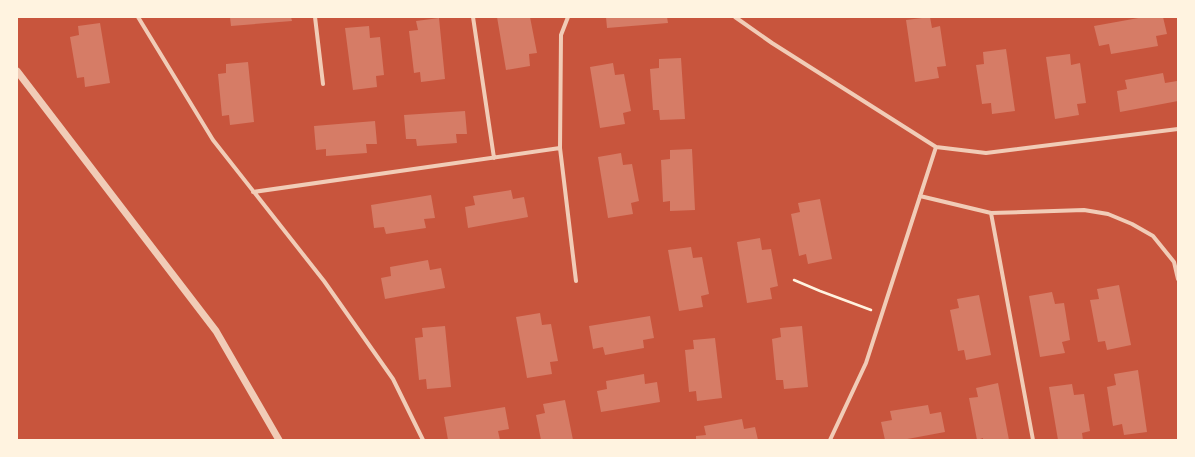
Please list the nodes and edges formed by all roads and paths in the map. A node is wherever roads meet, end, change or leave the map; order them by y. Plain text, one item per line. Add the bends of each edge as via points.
1 (138, 17) edge
2 (315, 17) edge
3 (473, 17) edge
4 (568, 17) edge
5 (735, 17) edge
6 (740, 19) edge
7 (17, 71) edge
8 (323, 84) dead end
9 (1178, 130) edge
10 (936, 147) junction
11 (560, 148) junction
12 (494, 158) junction
13 (253, 192) junction
14 (920, 196) junction
15 (991, 213) junction
16 (1178, 279) edge
17 (794, 280) dead end
18 (576, 281) dead end
19 (882, 314) junction
20 (279, 440) edge
21 (423, 440) edge
22 (830, 440) edge
23 (1033, 440) edge

1 - 13 street via 213,140
2 - 8 street
3 - 12 street
4 - 11 street via 562,35
5 - 6 street
6 - 10 street via 772,43
7 - 20 street via 216,331
9 - 10 street via 986,153
10 - 14 street
11 - 12 street
11 - 18 street
12 - 13 street
13 - 21 street via 324,281 393,379
14 - 15 street
14 - 19 street
15 - 16 street via 1084,210 1108,214 1153,236 1174,262
15 - 23 street
17 - 19 path
19 - 22 street via 866,363

